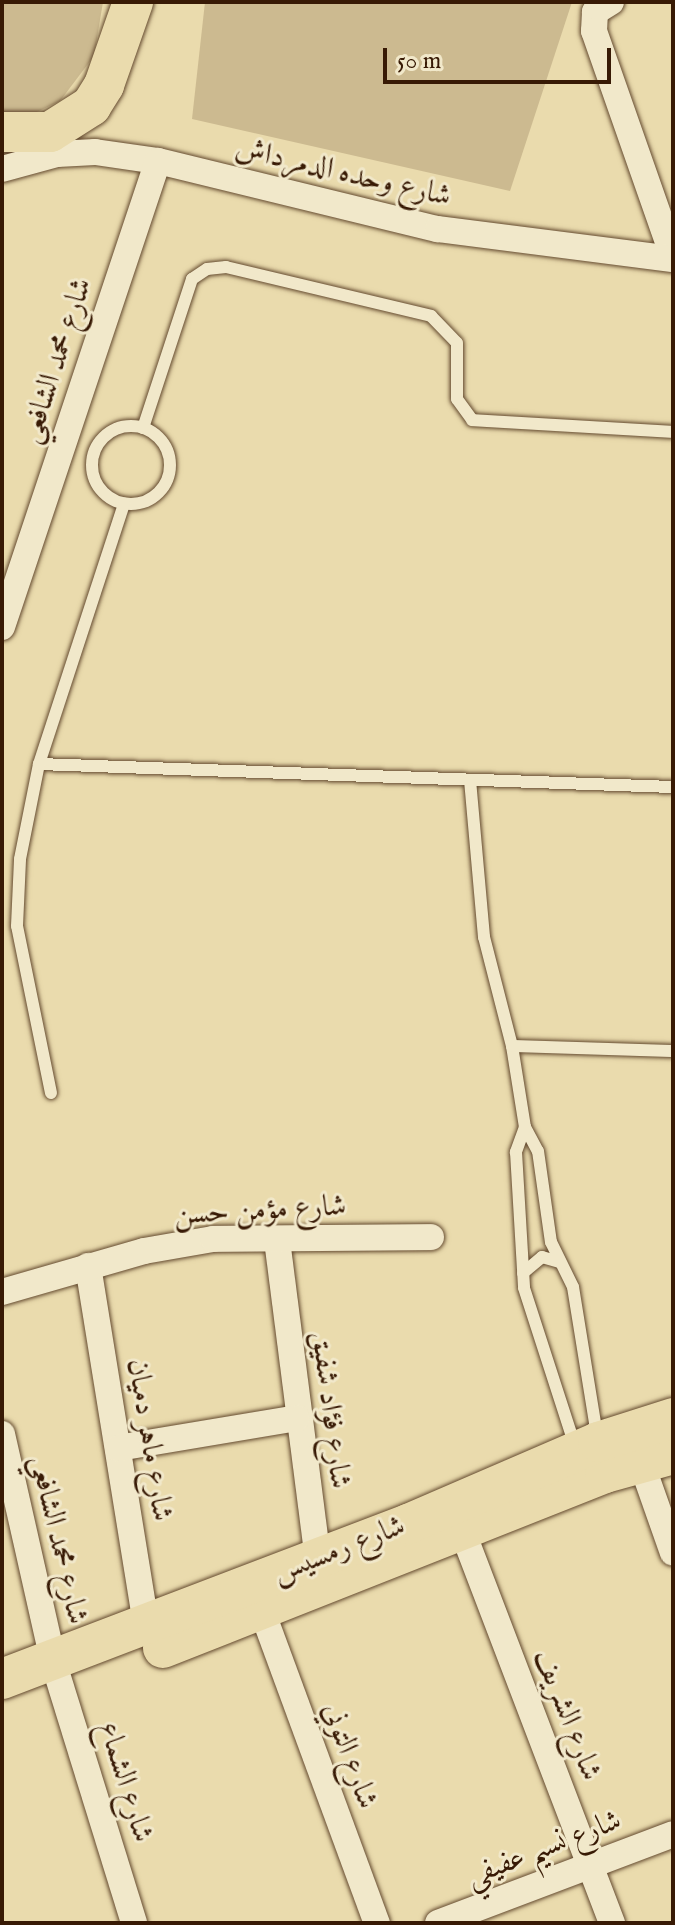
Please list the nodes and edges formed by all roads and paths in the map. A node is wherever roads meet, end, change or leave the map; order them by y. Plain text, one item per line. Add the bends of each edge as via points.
1 (133, 2) edge
2 (607, 4) edge
3 (2, 132) edge
4 (53, 143) junction
5 (158, 161) junction
6 (2, 169) edge
7 (673, 258) edge
8 (143, 428) junction
9 (673, 432) edge
10 (124, 504) junction
11 (2, 627) edge
12 (39, 764) junction
13 (470, 780) junction
14 (673, 787) edge
15 (512, 1046) junction
16 (673, 1051) edge
17 (51, 1093) dead end
18 (525, 1127) junction
19 (431, 1237) dead end
20 (277, 1240) junction
21 (560, 1262) junction
22 (88, 1266) junction
23 (523, 1273) junction
24 (2, 1292) edge
25 (297, 1418) junction
26 (673, 1418) edge
27 (2, 1434) edge
28 (587, 1446) junction
29 (118, 1448) junction
30 (657, 1458) edge
31 (6, 1485) edge
32 (462, 1530) junction
33 (673, 1553) edge
34 (320, 1574) junction
35 (262, 1611) junction
36 (146, 1625) junction
37 (2, 1660) edge
38 (57, 1673) junction
39 (2, 1679) edge
40 (2, 1707) edge
41 (673, 1834) edge
42 (591, 1866) junction
43 (134, 1923) edge
44 (377, 1923) edge
45 (438, 1923) edge
46 (612, 1923) edge

1 - 4 main road via 104,85
2 - 7 street via 595,12 594,31
3 - 4 main road
4 - 5 street, شارع وحده الدمرداش
4 - 6 street, شارع وحده الدمرداش
5 - 7 street, شارع وحده الدمرداش via 438,229
5 - 11 street, شارع محمد الشافعي
8 - 9 lane via 192,279 207,269 226,267 431,316 457,343 457,399 472,420
8 - 10 lane via 167,451 169,474 157,494
8 - 10 lane via 109,432 94,450 96,484
10 - 12 lane
12 - 13 lane
12 - 17 lane via 20,859 17,926
13 - 14 lane
13 - 15 lane via 475,881
15 - 16 lane
15 - 18 lane
18 - 21 lane via 538,1151 551,1242
18 - 23 lane via 516,1152
19 - 20 street, شارع مؤمن حسن
20 - 22 street, شارع مؤمن حسن via 213,1239
20 - 25 street, شارع فؤاد شفيق
21 - 23 lane via 542,1257
21 - 28 lane via 573,1287
22 - 24 street, شارع مؤمن حسن
22 - 29 street, شارع ماهر دميان
23 - 28 lane
25 - 29 street
25 - 34 street, شارع فؤاد شفيق
26 - 28 main road, شارع رمسيس
27 - 31 street, شارع محمد الشافعي
28 - 34 main road, شارع رمسيس
29 - 36 street, شارع ماهر دميان
30 - 32 main road, شارع رمسيس
30 - 33 street
31 - 38 street, شارع محمد الشافعي
32 - 34 main road, شارع رمسيس
32 - 42 street, شارع الشريف
34 - 35 main road, شارع رمسيس
34 - 36 main road, شارع رمسيس
35 - 38 main road, شارع رمسيس
35 - 44 street, شارع التوني
36 - 38 main road, شارع رمسيس
37 - 38 street, شارع رمسيس via 28,1656
38 - 39 main road
38 - 40 main road, شارع رمسيس
38 - 43 street, شارع الشماع
41 - 42 street, شارع نسيم عفيفي
42 - 45 street, شارع نسيم عفيفي
42 - 46 street, شارع الشريف

